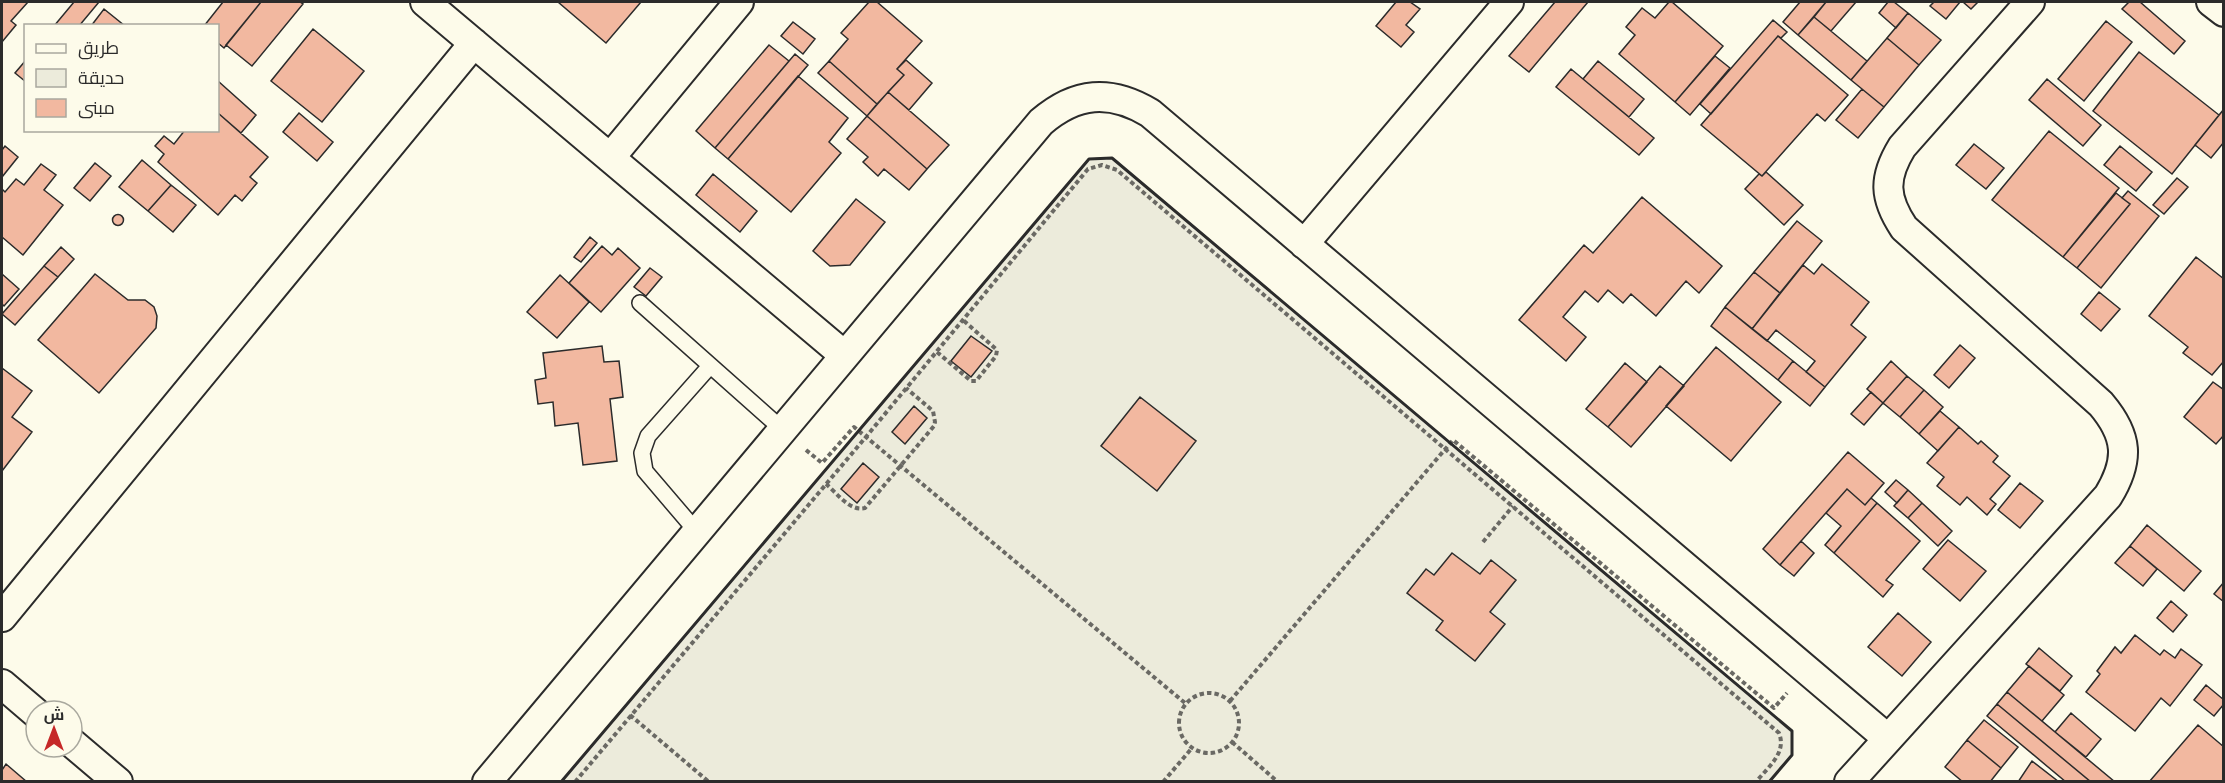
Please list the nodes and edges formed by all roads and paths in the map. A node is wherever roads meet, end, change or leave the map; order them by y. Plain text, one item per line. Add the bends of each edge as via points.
1 (425, 2) edge
2 (739, 2) edge
3 (1509, 2) edge
4 (2031, 2) edge
5 (2211, 2) edge
6 (2223, 12) edge
7 (474, 43) junction
8 (610, 158) junction
9 (1304, 244) junction
10 (640, 303) dead end
11 (963, 321) junction
12 (937, 352) junction
13 (844, 355) junction
14 (710, 366) junction
15 (906, 388) junction
16 (783, 430) junction
17 (865, 438) junction
18 (1445, 449) junction
19 (900, 466) junction
20 (826, 484) junction
21 (1513, 506) junction
22 (697, 532) junction
23 (1483, 542) dead end
24 (2, 616) edge
25 (1808, 670) junction
26 (2, 684) edge
27 (1230, 700) junction
28 (24, 703) edge
29 (1185, 703) junction
30 (630, 715) junction
31 (1887, 738) junction
32 (1232, 742) junction
33 (1192, 748) junction
34 (84, 753) edge
35 (708, 781) edge
36 (118, 782) edge
37 (487, 782) edge
38 (575, 782) edge
39 (1163, 782) edge
40 (1278, 782) edge
41 (1756, 782) edge
42 (1849, 782) edge

1 - 7 street
2 - 8 street
3 - 9 street
4 - 31 street via 1902,147 1888,179 1888,196 1904,228 2115,419 2124,459 2108,496
5 - 6 street
7 - 8 street
7 - 24 street
8 - 13 street
9 - 13 street via 1150,113 1119,99 1085,98 1054,111 1041,122
9 - 25 street
10 - 14 lane
11 - 12 path
11 - 12 path via 997,350 976,381
11 - 18 path via 1088,170 1109,166
12 - 15 path
13 - 16 street
14 - 16 lane
14 - 22 lane via 648,436 642,453 645,471
15 - 17 path
15 - 19 path via 933,411 935,422
16 - 17 path via 822,464 854,428
16 - 22 street
17 - 19 path
17 - 20 path
18 - 21 path
18 - 25 path via 1453,440 1774,708
18 - 27 path
19 - 20 path via 861,509 851,506
19 - 29 path
20 - 30 path
21 - 23 path
21 - 41 path via 1779,733 1779,754
22 - 37 street
25 - 31 street
26 - 28 street
27 - 29 path via 1202,693
27 - 32 path via 1239,716
29 - 33 path via 1180,712 1179,732
30 - 35 path
30 - 38 path
31 - 42 street
32 - 33 path via 1213,753
32 - 40 path
33 - 39 path
34 - 36 street

